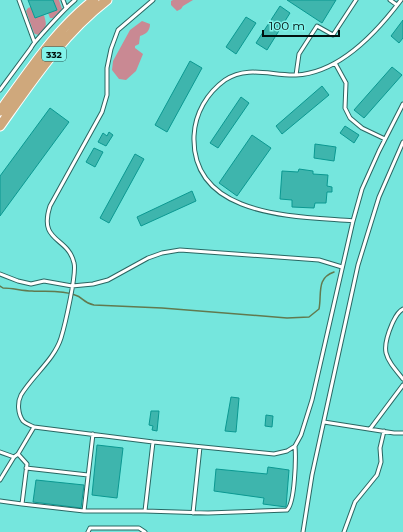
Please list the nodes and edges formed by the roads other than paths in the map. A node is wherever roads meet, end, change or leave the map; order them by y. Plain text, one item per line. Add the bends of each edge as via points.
1 (19, 0) edge
2 (63, 0) edge
3 (75, 0) edge
4 (94, 0) edge
5 (107, 0) edge
6 (152, 0) edge
7 (356, 0) edge
8 (390, 0) edge
9 (401, 0) edge
10 (397, 5) junction
11 (66, 8) junction
12 (34, 41) junction
13 (335, 62) junction
14 (296, 75) junction
15 (0, 90) edge
16 (403, 104) edge
17 (2, 111) edge
18 (0, 126) edge
19 (385, 139) junction
20 (403, 142) edge
21 (353, 221) junction
22 (342, 267) junction
23 (0, 274) edge
24 (72, 286) junction
25 (403, 309) edge
26 (403, 379) edge
27 (403, 385) edge
28 (324, 422) junction
29 (34, 427) junction
30 (370, 429) junction
31 (384, 431) junction
32 (403, 433) edge
33 (92, 434) junction
34 (152, 442) junction
35 (295, 446) junction
36 (200, 447) junction
37 (0, 452) edge
38 (18, 454) junction
39 (14, 457) junction
40 (26, 468) junction
41 (88, 475) junction
42 (0, 480) edge
43 (0, 501) edge
44 (22, 504) junction
45 (84, 511) junction
46 (145, 511) junction
47 (193, 513) junction
48 (139, 530) edge
49 (88, 532) edge
50 (145, 532) edge
51 (303, 532) edge
52 (344, 532) edge

1 - 12 lane
2 - 11 lane
3 - 11 lane
4 - 17 highway, 332 via 46,49
5 - 17 highway, 332 via 80,23
6 - 24 lane via 118,30 110,49 107,94 102,112 46,217 52,236 73,258 75,265
7 - 14 lane via 333,34 317,26 299,54
8 - 10 lane
9 - 10 lane
10 - 13 lane via 365,41
11 - 12 lane
12 - 15 lane
13 - 14 lane via 314,73
13 - 19 lane via 346,83 345,108 350,118 362,128
14 - 21 lane via 241,73 227,79 208,95 195,129 196,157 202,174 214,188 232,200 253,209 276,214
16 - 19 lane
17 - 18 highway, 332
19 - 21 lane via 362,189
20 - 28 lane via 379,197 358,265
21 - 22 lane
22 - 24 lane via 319,260 180,250 148,258 108,280
22 - 35 lane via 307,418 302,435
23 - 24 lane via 31,284 44,281
24 - 29 lane via 59,344 20,396 19,413 24,422
25 - 26 lane via 399,311 390,330 385,354 389,364
27 - 30 lane
28 - 30 lane
28 - 51 lane
29 - 33 lane
29 - 38 lane
30 - 31 lane
31 - 32 lane
31 - 52 lane via 377,475 355,502
33 - 34 lane
33 - 41 lane
34 - 36 lane
34 - 46 lane
35 - 36 lane via 274,454
35 - 47 lane via 292,500 287,510
36 - 47 lane
37 - 39 lane
38 - 39 lane
38 - 40 lane via 27,464
39 - 42 lane
40 - 41 lane
40 - 44 lane
41 - 45 lane
43 - 44 lane
44 - 45 lane
45 - 46 lane
46 - 47 lane
48 - 49 lane via 90,528
48 - 50 lane

